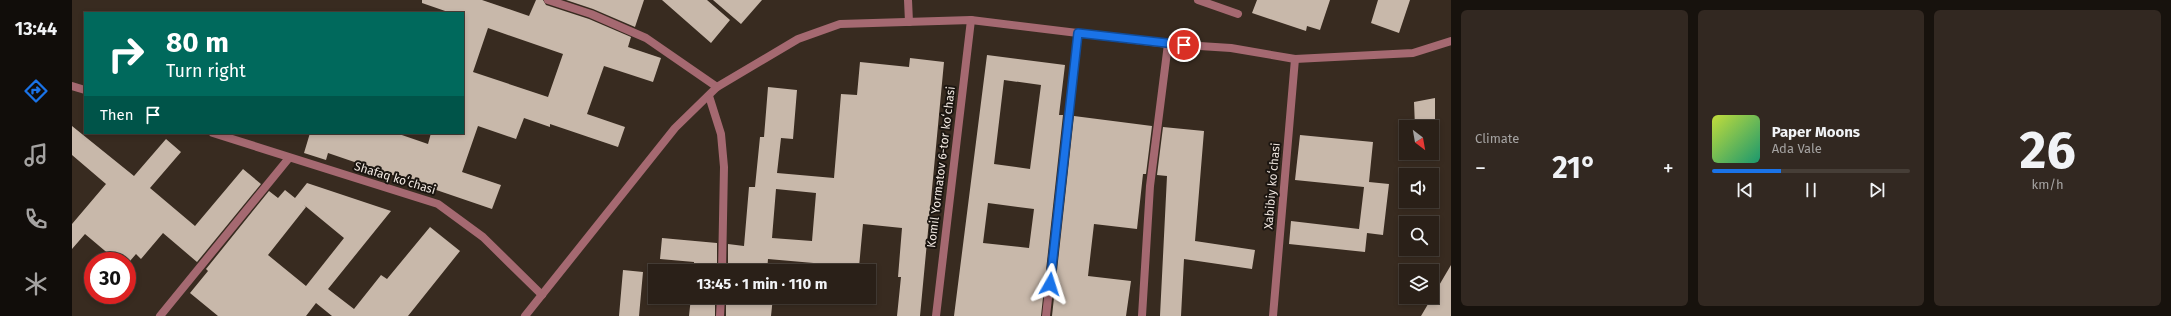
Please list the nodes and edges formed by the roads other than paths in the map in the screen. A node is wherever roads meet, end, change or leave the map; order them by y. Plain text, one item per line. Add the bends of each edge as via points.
1 (548, 0) edge
2 (908, 0) edge
3 (1198, 0) edge
4 (1238, 14) dead end
5 (971, 20) junction
6 (910, 22) junction
7 (1078, 33) junction
8 (1451, 41) edge
9 (1168, 44) junction
10 (1295, 59) junction
11 (72, 86) edge
12 (717, 87) junction
13 (84, 90) edge
14 (709, 96) junction
15 (216, 134) edge
16 (289, 158) junction
17 (722, 264) edge
18 (542, 295) junction
19 (721, 304) edge
20 (160, 316) edge
21 (525, 316) edge
22 (720, 316) edge
23 (936, 316) edge
24 (1046, 316) edge
25 (1142, 316) edge
26 (1273, 316) edge

1 - 12 street via 591,14 646,38
2 - 6 street
3 - 4 street
5 - 6 street
5 - 7 street
5 - 23 street, Komil Yormatov 6-tor koʻchasi
6 - 12 street via 840,24 798,39
7 - 9 street
7 - 24 street
8 - 10 street via 1413,53
9 - 10 street via 1231,48
9 - 25 street via 1150,186
10 - 26 street, Xabibiy koʻchasi
11 - 13 street
12 - 14 street
14 - 17 street via 721,134 724,167
14 - 18 street via 675,128
15 - 16 street, Shafaq koʻchasi
16 - 18 street, Shafaq koʻchasi via 438,204 483,237
16 - 20 street
18 - 21 street
19 - 22 street

